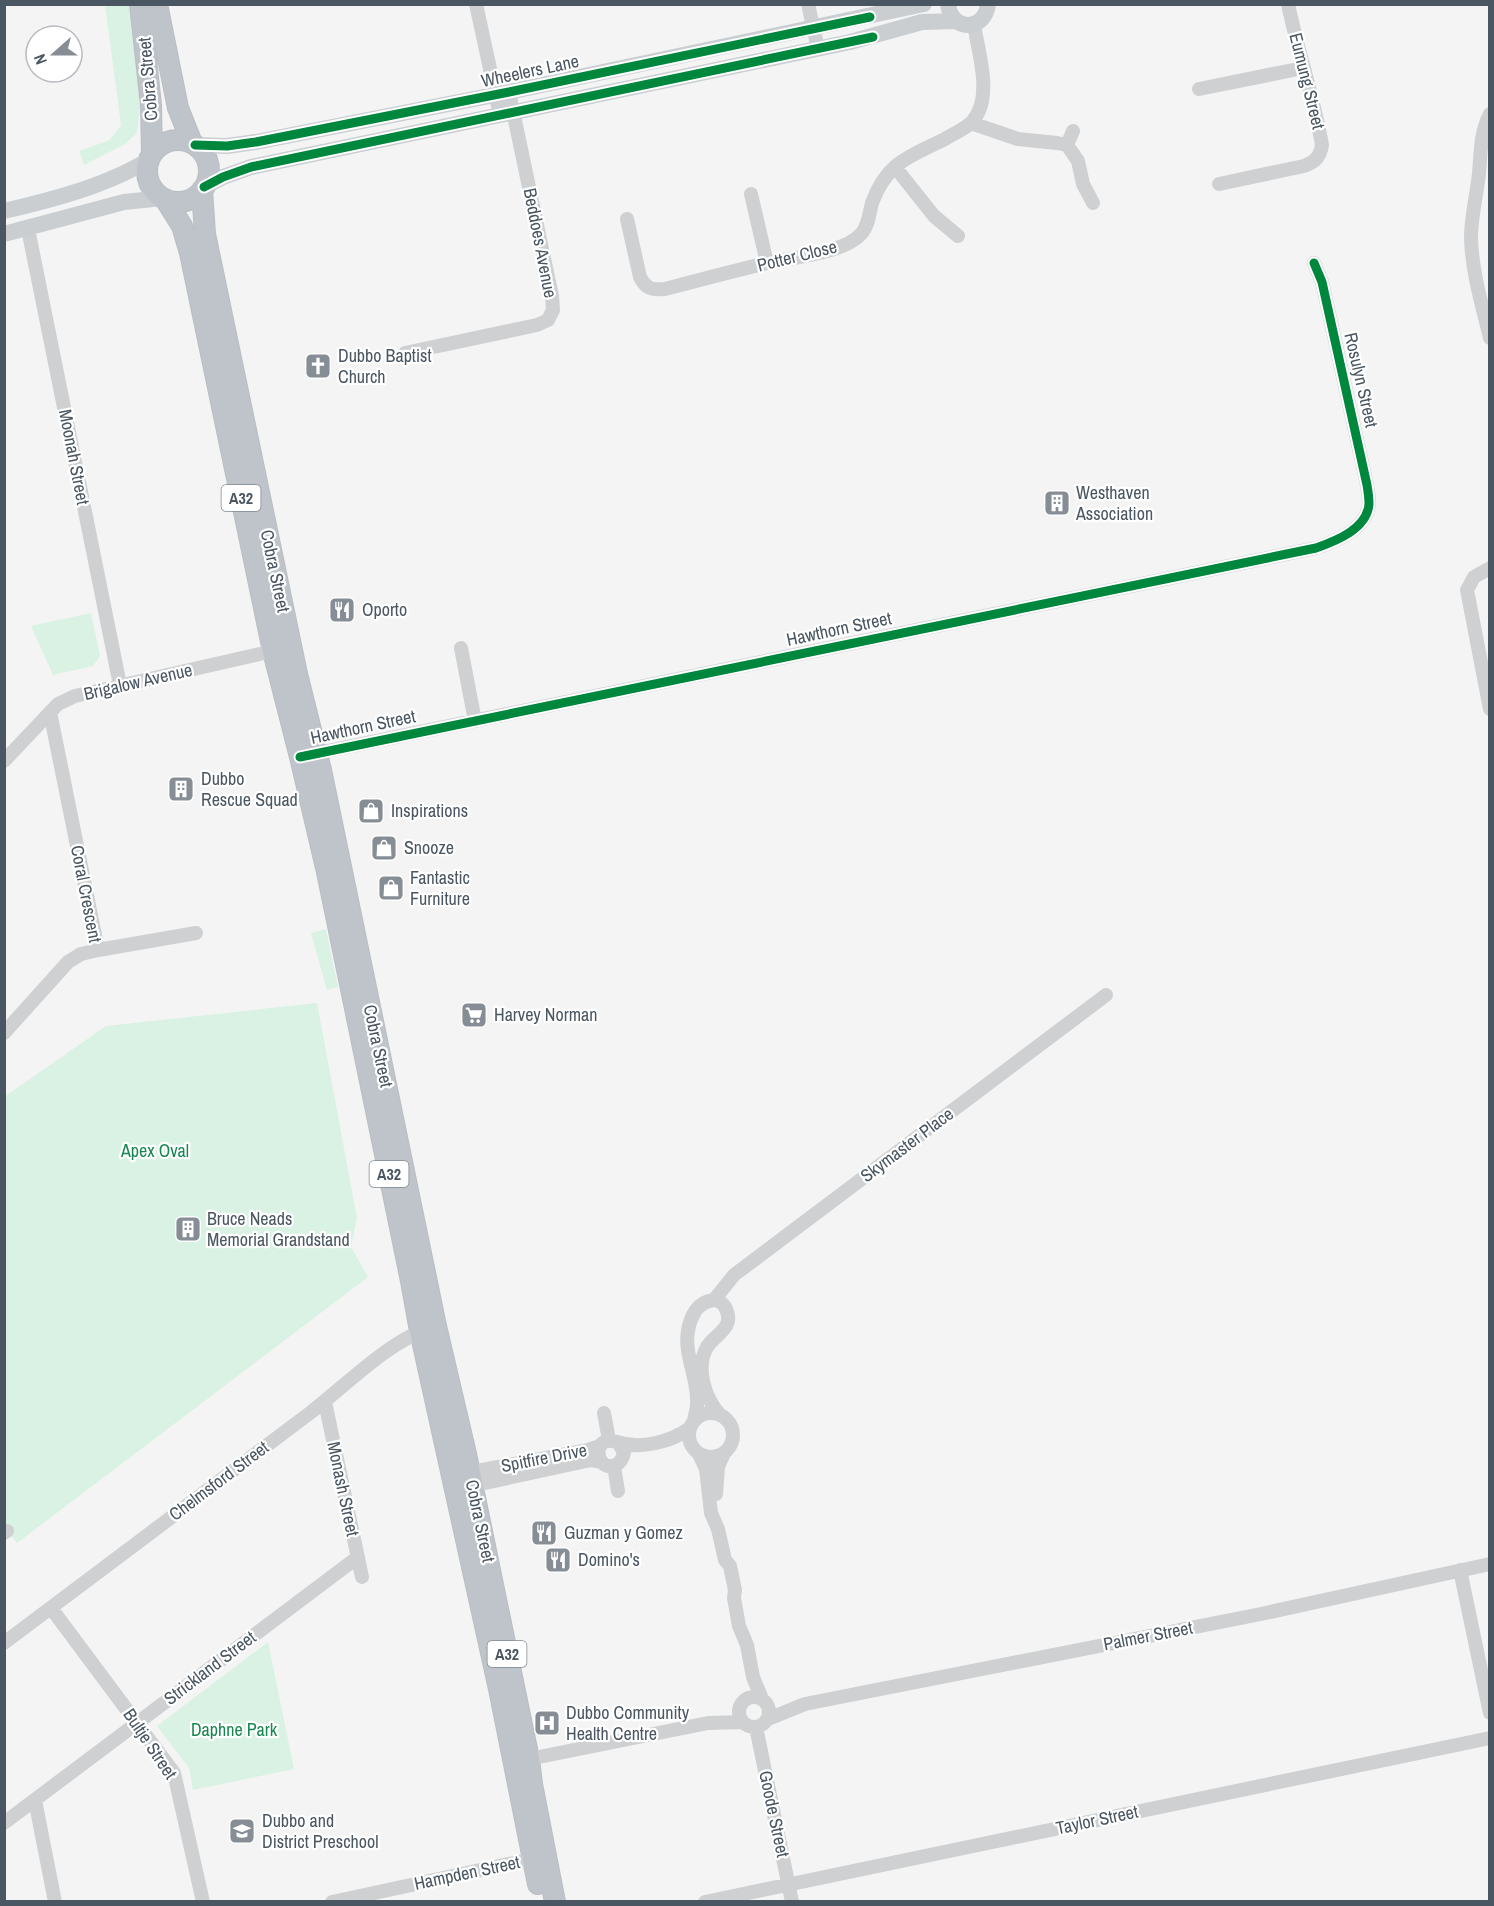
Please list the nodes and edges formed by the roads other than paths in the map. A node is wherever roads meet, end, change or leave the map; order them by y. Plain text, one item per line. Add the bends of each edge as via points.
1 (141, 4) edge
2 (157, 4) edge
3 (476, 4) edge
4 (808, 4) edge
5 (924, 4) edge
6 (948, 4) edge
7 (1003, 4) edge
8 (1288, 4) edge
9 (988, 8) edge
10 (956, 21) junction
11 (974, 24) junction
12 (813, 29) junction
13 (818, 49) junction
14 (1303, 68) junction
15 (1199, 89) dead end
16 (502, 93) junction
17 (507, 114) junction
18 (1490, 114) edge
19 (971, 123) junction
20 (1073, 131) dead end
21 (193, 144) junction
22 (1067, 145) junction
23 (151, 157) junction
24 (895, 167) junction
25 (1218, 184) dead end
26 (203, 189) junction
27 (751, 194) dead end
28 (164, 198) junction
29 (1093, 203) dead end
30 (4, 211) edge
31 (627, 219) dead end
32 (28, 229) junction
33 (4, 234) edge
34 (958, 236) dead end
35 (768, 263) junction
36 (1314, 264) dead end
37 (1490, 338) edge
38 (405, 353) dead end
39 (1369, 506) joint
40 (1490, 568) edge
41 (289, 636) junction
42 (461, 648) dead end
43 (273, 651) junction
44 (120, 685) junction
45 (1490, 709) edge
46 (50, 712) junction
47 (475, 721) junction
48 (309, 755) junction
49 (4, 761) edge
50 (196, 933) dead end
51 (98, 950) junction
52 (1106, 995) dead end
53 (4, 1033) edge
54 (714, 1300) junction
55 (428, 1329) junction
56 (325, 1402) junction
57 (604, 1413) dead end
58 (720, 1415) junction
59 (692, 1425) junction
60 (609, 1443) junction
61 (698, 1453) junction
62 (724, 1453) junction
63 (612, 1463) junction
64 (463, 1481) junction
65 (618, 1491) dead end
66 (718, 1529) junction
67 (358, 1557) junction
68 (1490, 1564) edge
69 (1460, 1570) junction
70 (362, 1576) dead end
71 (51, 1608) junction
72 (739, 1626) junction
73 (4, 1643) edge
74 (764, 1700) junction
75 (805, 1704) junction
76 (741, 1705) junction
77 (1490, 1713) edge
78 (768, 1719) junction
79 (137, 1722) junction
80 (743, 1722) junction
81 (708, 1723) junction
82 (756, 1727) junction
83 (1490, 1738) edge
84 (529, 1759) junction
85 (526, 1791) junction
86 (35, 1800) junction
87 (4, 1823) edge
88 (532, 1859) junction
89 (549, 1876) junction
90 (788, 1884) junction
91 (55, 1902) edge
92 (203, 1902) edge
93 (332, 1902) edge
94 (542, 1902) edge
95 (555, 1902) edge
96 (705, 1902) edge
97 (792, 1902) edge

1 - 23 highway, Cobra Street / A32 via 151,105
2 - 21 highway, Cobra Street / A32 via 178,108
3 - 16 street, Beddoes Avenue
4 - 12 street
5 - 12 main road, Wheelers Lane
6 - 10 main road
7 - 9 main road
8 - 14 street, Eumung Street
9 - 11 main road via 980,22
10 - 11 main road, Wheelers Lane
10 - 13 main road, Wheelers Lane via 922,22
11 - 19 street via 983,84 982,98
12 - 13 street
12 - 16 main road, Wheelers Lane
13 - 17 main road, Wheelers Lane
14 - 15 street
14 - 25 street, Eumung Street via 1324,161
16 - 17 street, Beddoes Avenue
16 - 21 main road, Wheelers Lane via 238,145
17 - 26 main road, Wheelers Lane via 251,166
17 - 38 street, Beddoes Avenue via 553,309 548,320 537,325
18 - 37 street via 1480,144 1471,235 1476,282
19 - 22 street via 1018,139
19 - 24 street, Potter Close
20 - 22 street
21 - 23 highway via 170,141
21 - 26 highway, A32 via 208,164
22 - 29 street via 1078,161 1083,184
23 - 28 highway, A32 via 149,181
23 - 30 main road via 109,180
24 - 34 street via 934,216
24 - 35 street, Potter Close via 877,191 861,234 852,241 830,250
26 - 28 highway via 189,200
26 - 41 highway, Cobra Street / A32 via 205,234
27 - 35 street
28 - 32 main road via 124,202
28 - 43 highway, Cobra Street / A32 via 182,226 190,253
31 - 35 street, Potter Close via 640,277 644,286 652,290
32 - 33 main road
32 - 44 street, Moonah Street
36 - 39 street, Rosulyn Street via 1322,282
39 - 47 street, Hawthorn Street via 1356,528 1316,548
40 - 45 street via 1474,577 1467,598
41 - 43 street
41 - 48 highway, Cobra Street / A32
42 - 47 street
43 - 44 street, Brigalow Avenue
43 - 48 highway, Cobra Street / A32
44 - 46 street, Brigalow Avenue via 75,696
46 - 49 street, Brigalow Avenue
46 - 51 street, Coral Crescent
47 - 48 street, Hawthorn Street
48 - 55 highway, Cobra Street / A32 via 344,956 411,1281
50 - 51 street
51 - 53 street, Coral Crescent via 81,954 68,963
52 - 54 street, Skymaster Place via 734,1275
54 - 58 street via 726,1308 728,1321 706,1348 702,1371 709,1399
54 - 59 street, Skymaster Place via 696,1310 688,1329 687,1345 697,1396
55 - 56 street, Chelmsford Street via 390,1349
55 - 64 highway, Cobra Street / A32
56 - 67 street, Monash Street
56 - 71 street, Chelmsford Street
57 - 60 street
58 - 59 street via 705,1413
58 - 62 street via 732,1429 732,1442
59 - 60 street, Spitfire Drive via 676,1437 664,1440 638,1445
59 - 61 street via 689,1441
60 - 63 street via 598,1454
60 - 63 street via 624,1449
60 - 64 street, Spitfire Drive
61 - 62 street via 712,1457
61 - 63 street, Spitfire Drive via 666,1447
61 - 66 street via 706,1469 711,1513
62 - 66 street via 716,1477
63 - 64 street, Spitfire Drive via 591,1460
63 - 65 street
64 - 84 highway, Cobra Street / A32
64 - 85 highway, Cobra Street / A32
66 - 72 street via 730,1566
67 - 70 street, Monash Street
67 - 79 street, Strickland Street
68 - 69 street, Palmer Street
69 - 75 street, Palmer Street via 1261,1614
69 - 77 street
71 - 73 street, Chelmsford Street
71 - 79 street, Bultje Street
72 - 74 street via 753,1677
72 - 76 street via 745,1686
74 - 75 street, Palmer Street
74 - 76 street via 754,1696
74 - 78 street via 770,1708
75 - 78 street, Palmer Street
76 - 80 street
76 - 81 street
78 - 82 street
79 - 86 street, Strickland Street
79 - 92 street, Bultje Street via 174,1773
80 - 81 street
80 - 82 street
81 - 84 street
82 - 90 street, Goode Street
83 - 90 street, Taylor Street
84 - 85 highway via 519,1772
85 - 88 highway, Cobra Street / A32
85 - 89 highway, Cobra Street / A32
86 - 87 street, Strickland Street
86 - 91 street
88 - 89 highway via 543,1865
88 - 93 street, Hampden Street
88 - 94 highway, Cobra Street / A32
89 - 95 highway, Cobra Street / A32
90 - 96 street, Taylor Street
90 - 97 street, Goode Street

